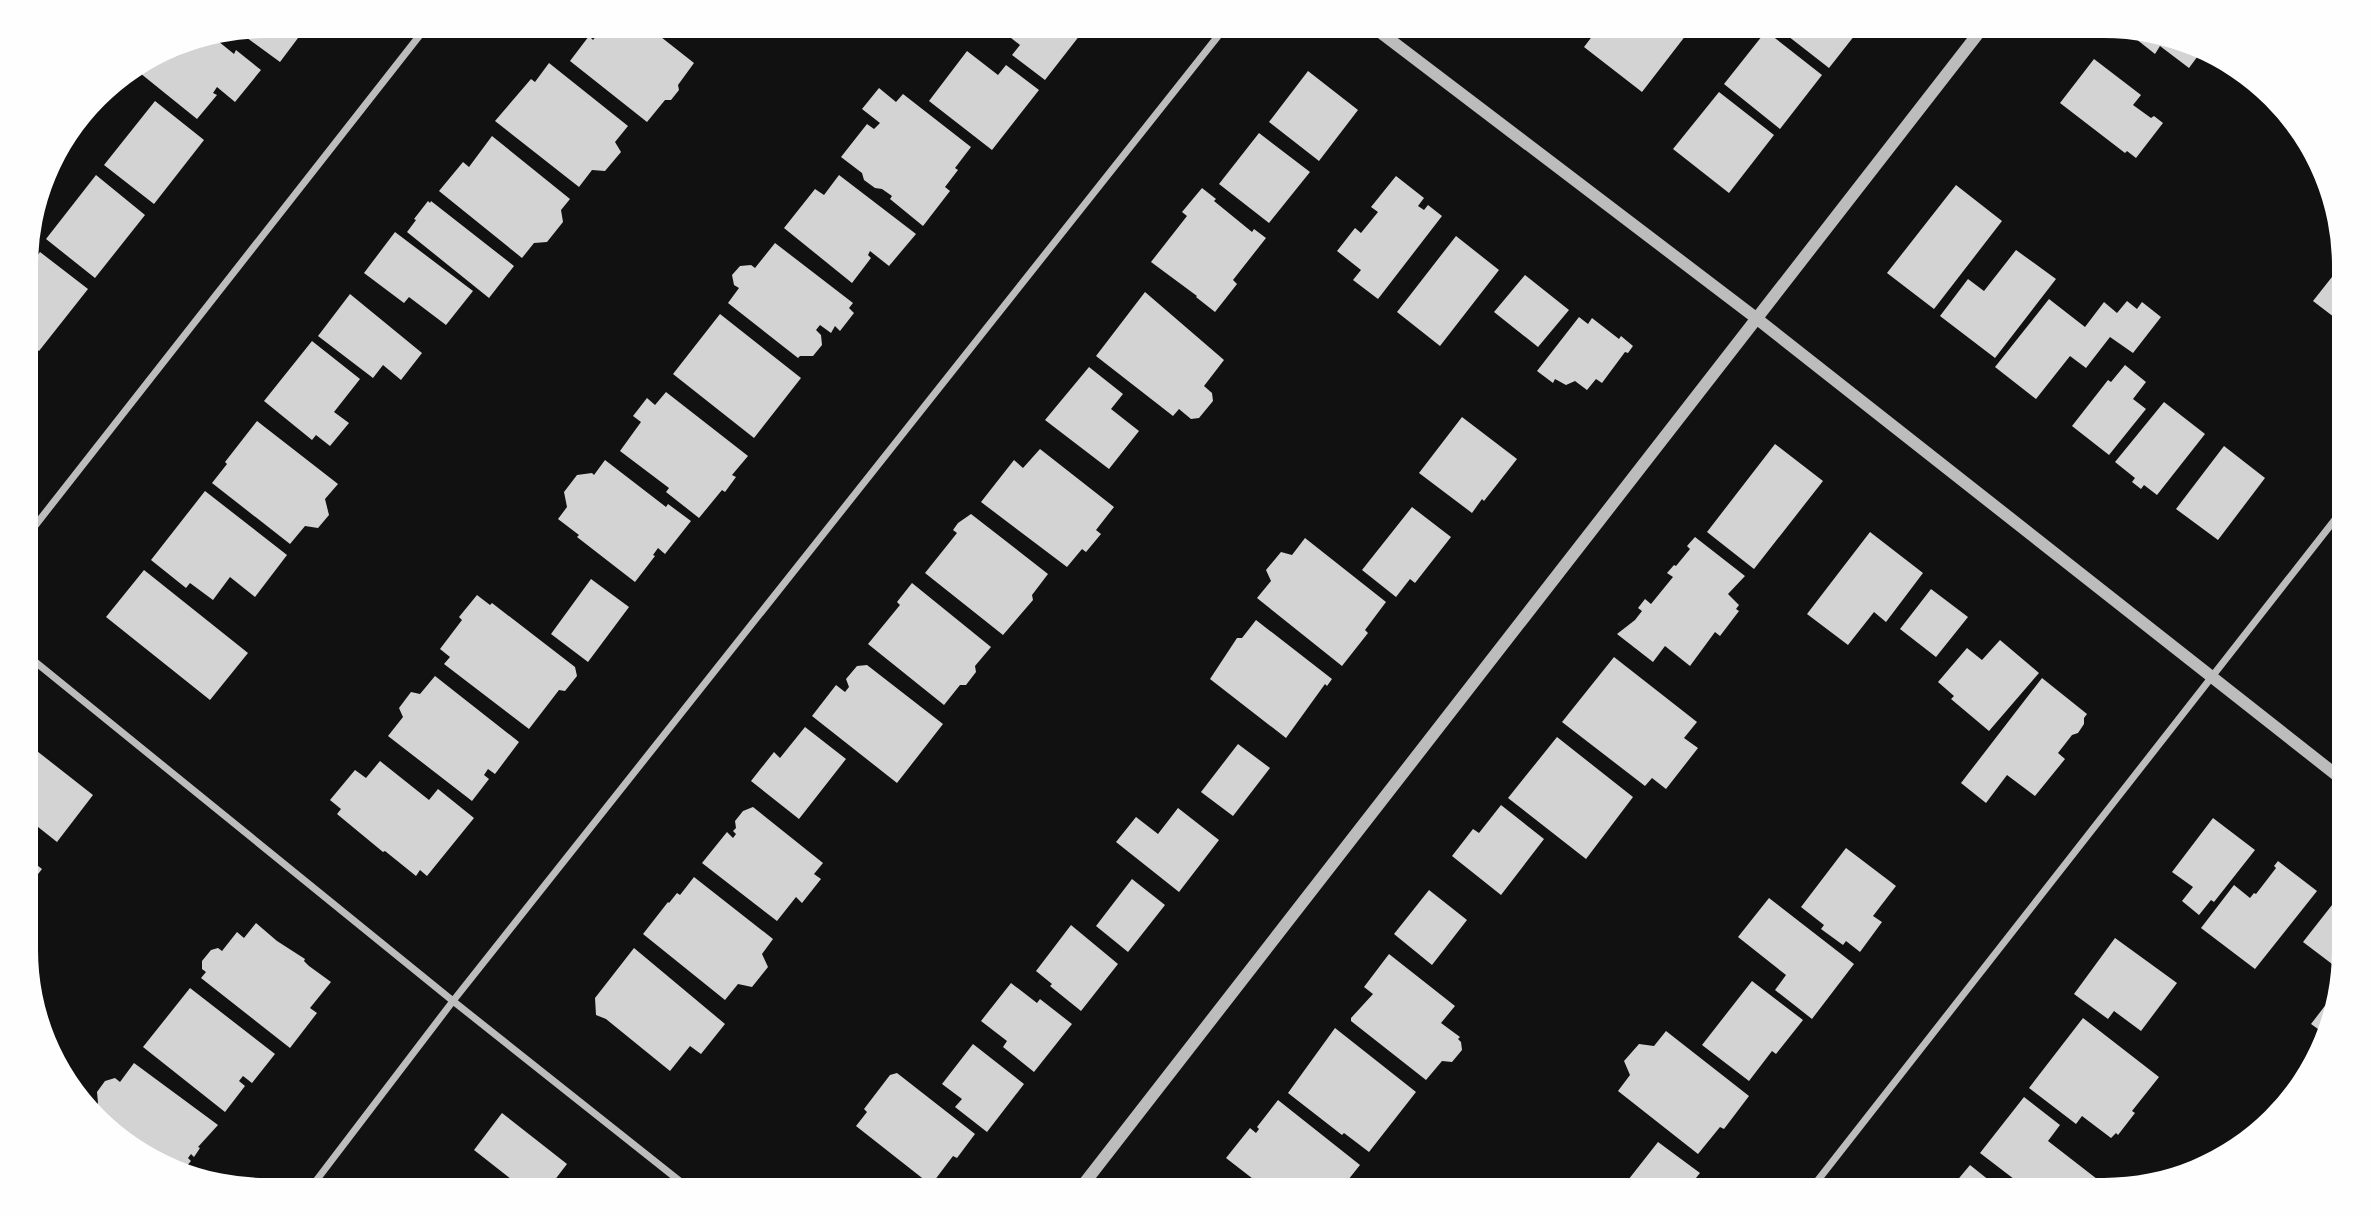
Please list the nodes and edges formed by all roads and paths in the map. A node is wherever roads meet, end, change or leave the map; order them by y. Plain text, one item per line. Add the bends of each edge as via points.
1 (1216, 38) edge
2 (1389, 38) edge
3 (1975, 38) edge
4 (417, 39) edge
5 (1756, 318) junction
6 (39, 521) edge
7 (2332, 522) edge
8 (38, 664) edge
9 (2212, 677) junction
10 (2332, 771) edge
11 (453, 1001) junction
12 (1820, 1177) edge
13 (318, 1178) edge
14 (676, 1178) edge
15 (1088, 1178) edge

1 - 11 street
2 - 5 street
3 - 5 street
4 - 6 street
5 - 9 street
5 - 15 street
7 - 9 street
8 - 11 street
9 - 10 street
9 - 12 street
11 - 13 street
11 - 14 street

